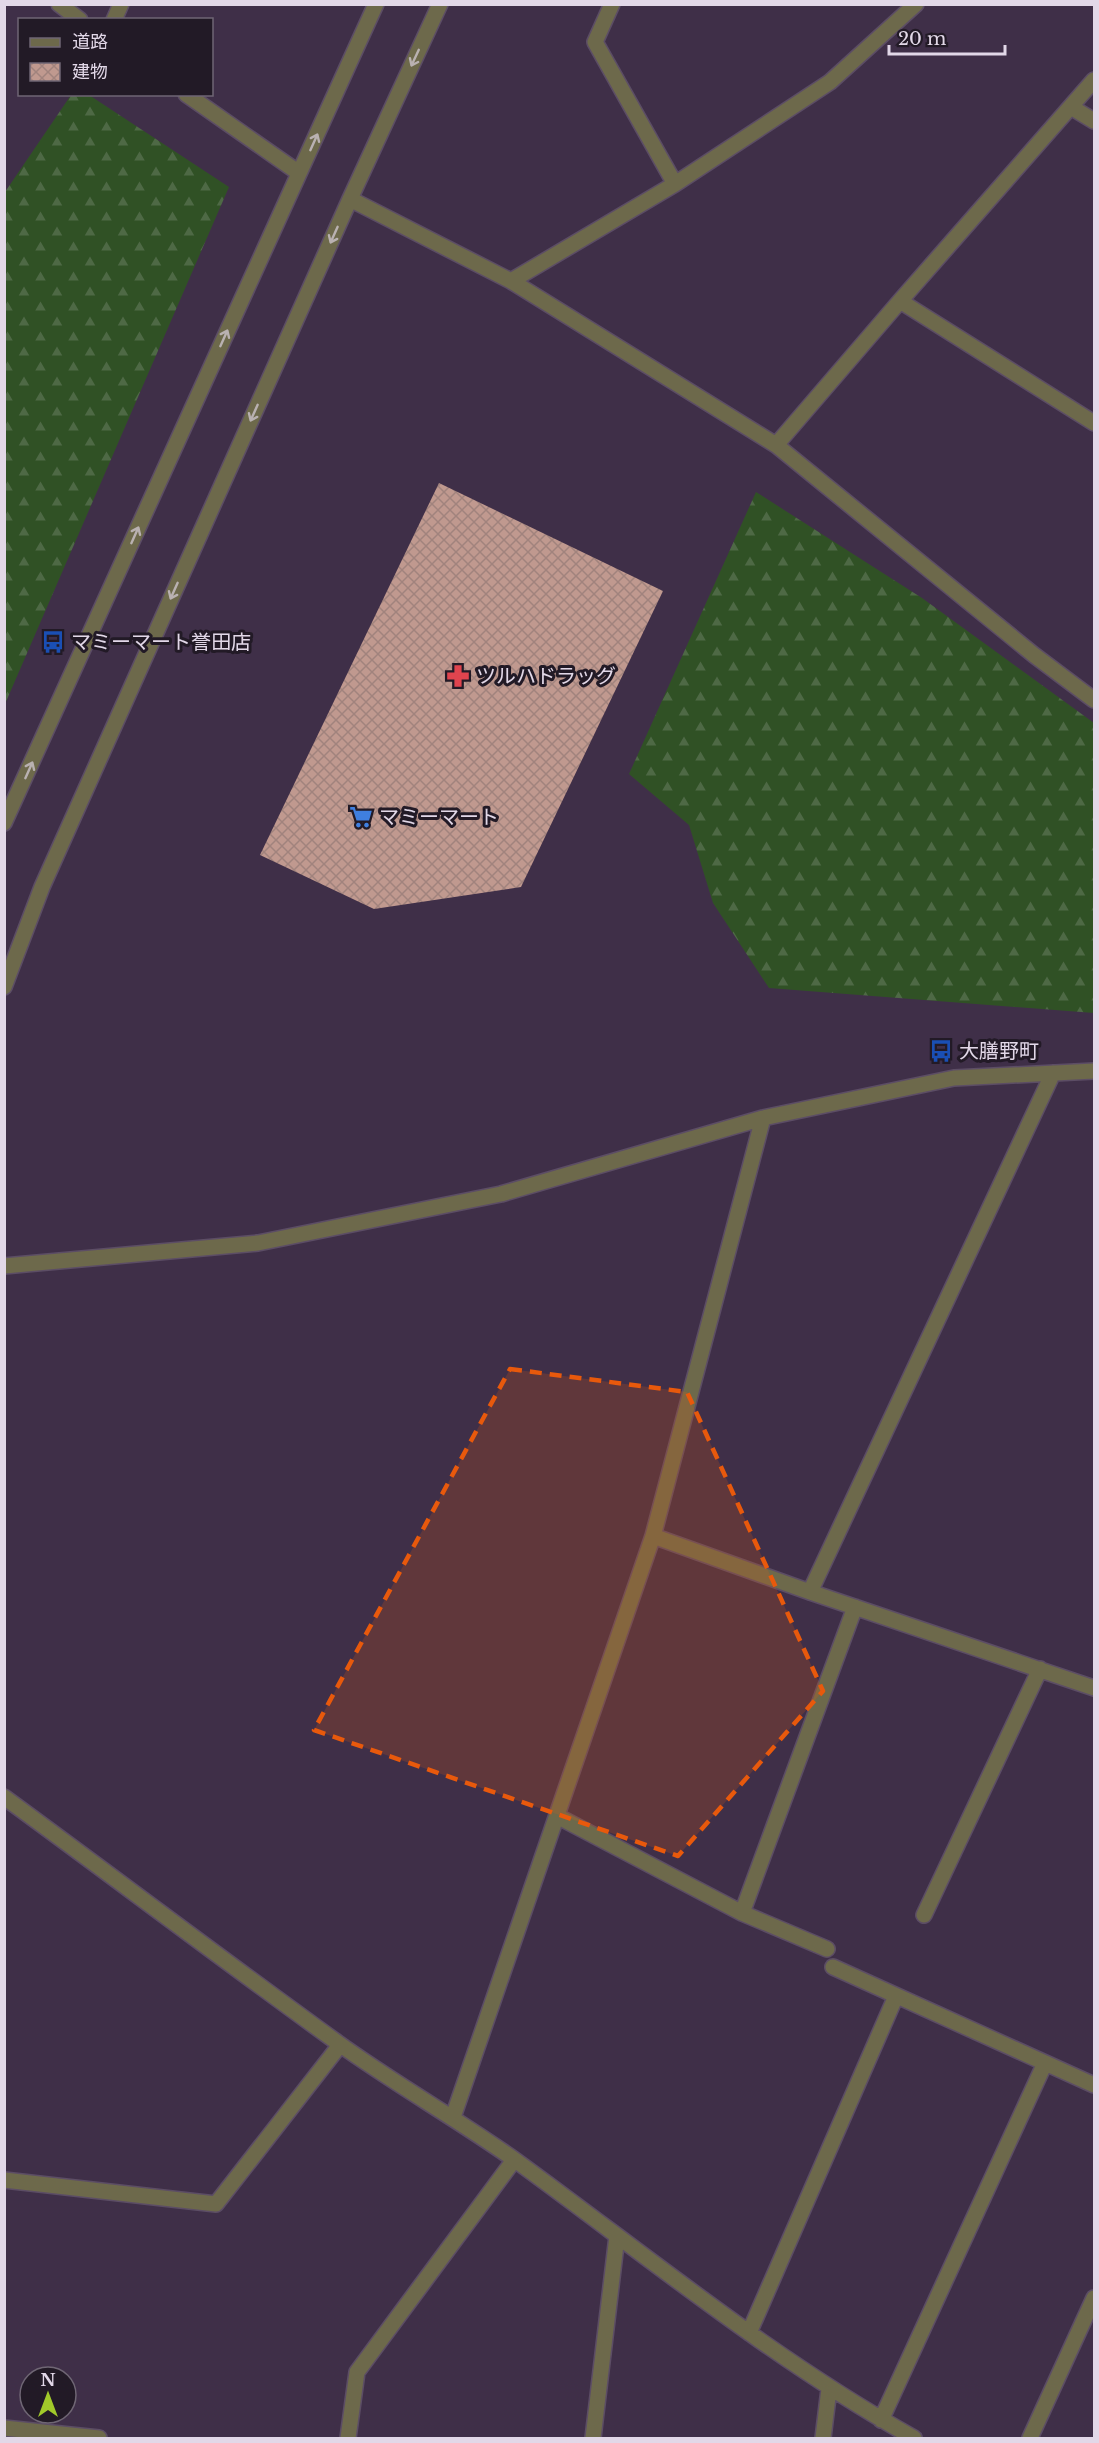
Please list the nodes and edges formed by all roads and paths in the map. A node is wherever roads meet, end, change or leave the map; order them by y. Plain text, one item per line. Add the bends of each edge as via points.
1 (59, 4) edge
2 (121, 4) edge
3 (376, 4) edge
4 (440, 4) edge
5 (612, 4) edge
6 (916, 4) edge
7 (77, 18) edge
8 (115, 18) edge
9 (1095, 80) edge
10 (189, 96) edge
11 (1071, 107) junction
12 (1095, 121) edge
13 (299, 173) junction
14 (675, 184) junction
15 (350, 199) junction
16 (511, 281) junction
17 (900, 301) junction
18 (1095, 423) edge
19 (776, 445) junction
20 (1095, 700) edge
21 (4, 823) edge
22 (4, 987) edge
23 (1095, 1071) edge
24 (1053, 1073) junction
25 (763, 1118) junction
26 (4, 1266) edge
27 (653, 1536) junction
28 (810, 1592) junction
29 (855, 1607) junction
30 (1040, 1669) junction
31 (1095, 1688) edge
32 (4, 1797) edge
33 (557, 1816) junction
34 (742, 1913) junction
35 (924, 1915) dead end
36 (827, 1949) dead end
37 (833, 1967) dead end
38 (896, 1996) junction
39 (340, 2045) junction
40 (1045, 2063) junction
41 (1095, 2085) edge
42 (453, 2117) junction
43 (514, 2160) junction
44 (4, 2180) edge
45 (617, 2236) junction
46 (1095, 2298) edge
47 (748, 2333) junction
48 (829, 2389) junction
49 (881, 2420) junction
50 (4, 2428) edge
51 (99, 2439) edge
52 (348, 2439) edge
53 (593, 2439) edge
54 (823, 2439) edge
55 (914, 2439) edge
56 (1030, 2439) edge

1 - 7 street
2 - 8 street
13 -> 3 street
4 -> 15 street
5 - 14 street via 596,42
6 - 14 street via 830,82
9 - 11 street
10 - 13 street
11 - 12 street
11 - 17 street
21 -> 13 street
14 - 16 street
15 - 16 street
15 -> 22 street via 42,887
16 - 19 street
17 - 18 street
17 - 19 street
19 - 20 street
23 - 24 street
24 - 25 street via 954,1078
24 - 28 street
25 - 26 street via 501,1194 258,1243
25 - 27 street
27 - 28 street
27 - 33 street
28 - 29 street
29 - 30 street
29 - 34 street
30 - 31 street
30 - 35 street
32 - 39 street
33 - 34 street
33 - 42 street
34 - 36 street
37 - 38 street
38 - 40 street
38 - 47 street
39 - 42 street
39 - 44 street via 216,2204
40 - 41 street
40 - 49 street
42 - 43 street
43 - 45 street
43 - 52 street via 357,2372
45 - 47 street
45 - 53 street
46 - 56 street
47 - 48 street
48 - 49 street
48 - 54 street
49 - 55 street
50 - 51 street

